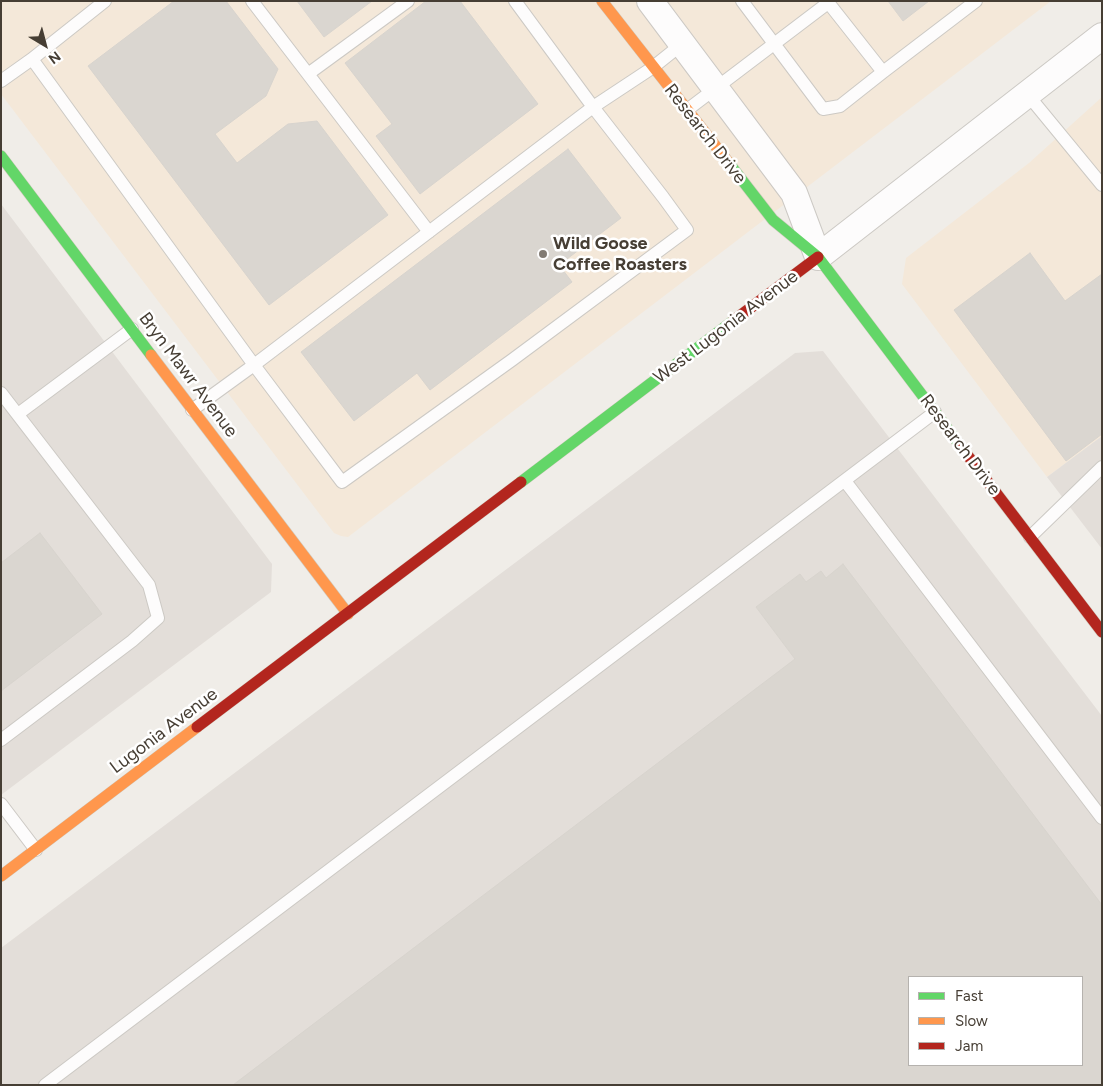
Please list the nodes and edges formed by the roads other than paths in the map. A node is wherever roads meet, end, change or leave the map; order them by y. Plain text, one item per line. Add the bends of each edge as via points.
1 (105, 1) edge
2 (252, 1) edge
3 (408, 1) edge
4 (515, 1) edge
5 (602, 1) edge
6 (650, 1) edge
7 (742, 1) edge
8 (976, 1) edge
9 (828, 2) edge
10 (1102, 36) edge
11 (682, 44) junction
12 (774, 44) junction
13 (32, 59) junction
14 (652, 68) junction
15 (883, 72) junction
16 (308, 74) junction
17 (1, 81) edge
18 (715, 88) junction
19 (1028, 94) junction
20 (593, 107) junction
21 (687, 110) junction
22 (1, 156) edge
23 (1102, 185) edge
24 (429, 232) junction
25 (818, 257) junction
26 (132, 329) junction
27 (254, 365) junction
28 (1, 392) edge
29 (192, 410) junction
30 (936, 412) junction
31 (18, 414) junction
32 (1102, 467) edge
33 (845, 480) junction
34 (1030, 537) junction
35 (348, 614) junction
36 (1102, 632) edge
37 (1, 740) edge
38 (1, 804) edge
39 (1102, 818) edge
40 (36, 850) junction
41 (1, 876) edge
42 (45, 1085) edge

1 - 13 lane
2 - 16 lane
3 - 16 lane
4 - 20 lane
5 - 14 street, Research Drive
6 - 11 street, Research Drive
7 - 12 lane
8 - 15 lane
9 - 12 lane
9 - 15 lane
10 - 19 street, West Lugonia Avenue
11 - 14 lane
11 - 18 street, Research Drive
12 - 15 lane via 823,109 840,106
12 - 18 lane
13 - 17 lane
13 - 27 lane
14 - 20 lane
14 - 21 street, Research Drive
16 - 24 lane
18 - 21 lane
18 - 25 street, Research Drive via 794,193
19 - 23 lane
19 - 25 street, West Lugonia Avenue
20 - 24 lane
20 - 27 lane via 687,230 342,482
21 - 25 street, Research Drive via 773,220
22 - 26 street, Bryn Mawr Avenue
24 - 27 lane
25 - 30 street, Research Drive
25 - 35 street, West Lugonia Avenue
26 - 29 street, Bryn Mawr Avenue
26 - 31 lane
27 - 29 lane
28 - 31 lane
29 - 35 street, Bryn Mawr Avenue
30 - 33 lane
30 - 34 street, Research Drive
31 - 37 lane via 149,585 158,618
32 - 34 lane
33 - 39 lane
33 - 42 lane
34 - 36 street, Research Drive
35 - 40 street, Lugonia Avenue
38 - 40 lane
40 - 41 street, Lugonia Avenue

